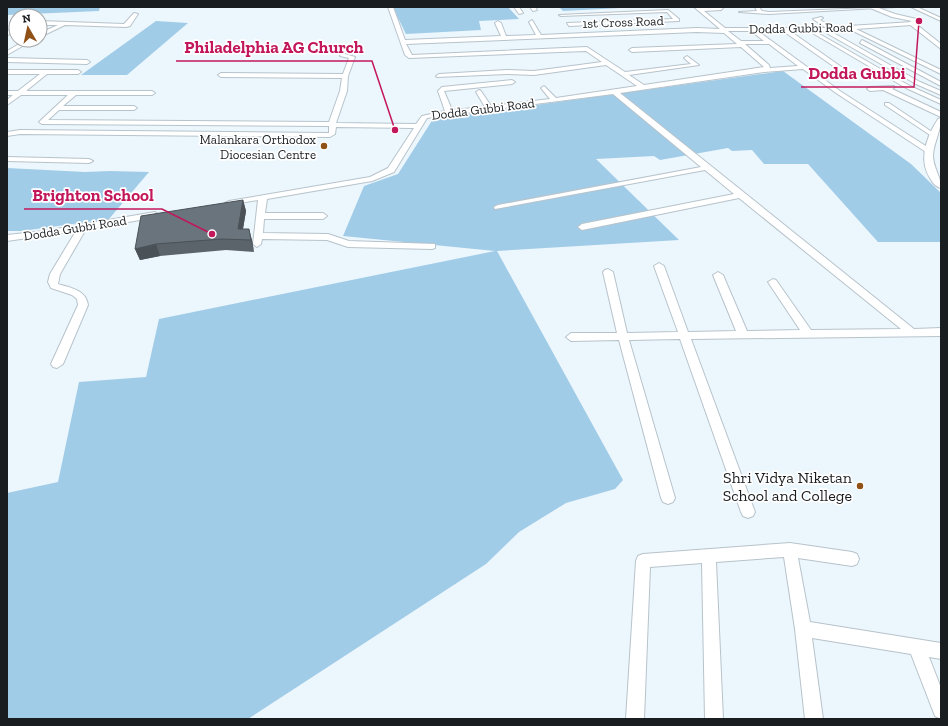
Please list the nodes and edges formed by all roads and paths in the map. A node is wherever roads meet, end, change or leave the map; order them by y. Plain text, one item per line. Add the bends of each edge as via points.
1 (391, 7) edge
2 (516, 7) edge
3 (757, 7) edge
4 (787, 7) edge
5 (839, 7) edge
6 (894, 7) edge
7 (914, 7) edge
8 (697, 8) edge
9 (873, 8) edge
10 (721, 9) dead end
11 (846, 10) junction
12 (935, 11) dead end
13 (741, 12) dead end
14 (795, 12) junction
15 (521, 13) dead end
16 (924, 13) junction
17 (136, 14) dead end
18 (821, 18) dead end
19 (766, 19) junction
20 (922, 21) junction
21 (939, 21) edge
22 (532, 22) dead end
23 (931, 22) dead end
24 (48, 23) edge
25 (498, 23) dead end
26 (65, 24) junction
27 (569, 24) junction
28 (911, 24) junction
29 (866, 27) junction
30 (850, 28) junction
31 (752, 29) junction
32 (831, 29) junction
33 (785, 30) junction
34 (795, 30) junction
35 (810, 30) junction
36 (48, 31) edge
37 (725, 31) junction
38 (575, 34) junction
39 (879, 34) dead end
40 (539, 36) junction
41 (850, 36) dead end
42 (504, 37) junction
43 (856, 39) dead end
44 (404, 42) junction
45 (769, 42) junction
46 (647, 43) dead end
47 (740, 43) junction
48 (537, 44) dead end
49 (941, 47) edge
50 (16, 48) edge
51 (632, 50) dead end
52 (541, 51) junction
53 (7, 53) edge
54 (342, 55) dead end
55 (687, 58) dead end
56 (7, 60) edge
57 (88, 62) dead end
58 (607, 63) junction
59 (328, 67) dead end
60 (802, 67) junction
61 (764, 70) junction
62 (7, 72) edge
63 (46, 72) junction
64 (78, 72) dead end
65 (941, 72) edge
66 (625, 74) junction
67 (848, 74) dead end
68 (221, 75) dead end
69 (322, 76) junction
70 (346, 76) junction
71 (439, 76) dead end
72 (512, 82) dead end
73 (941, 84) edge
74 (906, 86) junction
75 (642, 87) junction
76 (544, 88) dead end
77 (885, 88) junction
78 (870, 89) dead end
79 (614, 91) junction
80 (479, 92) dead end
81 (7, 93) edge
82 (19, 93) junction
83 (74, 93) junction
84 (152, 93) dead end
85 (941, 93) edge
86 (554, 100) junction
87 (941, 102) edge
88 (7, 103) edge
89 (888, 104) dead end
90 (57, 108) junction
91 (134, 108) dead end
92 (489, 108) junction
93 (449, 112) junction
94 (941, 115) edge
95 (941, 121) edge
96 (332, 124) junction
97 (419, 126) junction
98 (7, 134) edge
99 (932, 134) junction
100 (929, 152) junction
101 (7, 159) edge
102 (89, 161) dead end
103 (706, 168) junction
104 (941, 185) edge
105 (740, 195) junction
106 (262, 197) junction
107 (222, 204) edge
108 (498, 207) dead end
109 (163, 214) edge
110 (260, 216) junction
111 (323, 216) dead end
112 (83, 227) junction
113 (582, 227) dead end
114 (11, 238) edge
115 (432, 246) dead end
116 (7, 249) edge
117 (659, 266) dead end
118 (608, 272) dead end
119 (718, 275) dead end
120 (773, 282) dead end
121 (912, 332) junction
122 (941, 332) edge
123 (808, 334) junction
124 (743, 335) junction
125 (684, 336) junction
126 (571, 337) dead end
127 (623, 337) junction
128 (57, 364) dead end
129 (668, 498) dead end
130 (748, 512) dead end
131 (790, 550) junction
132 (709, 555) junction
133 (852, 559) dead end
134 (803, 629) junction
135 (917, 648) junction
136 (941, 651) edge
137 (941, 710) edge
138 (635, 719) edge
139 (714, 719) edge
140 (814, 719) edge

1 - 44 street
2 - 15 street
3 - 19 street
4 - 14 street
5 - 11 street
6 - 9 street
7 - 16 street
8 - 10 street
8 - 37 street
9 - 11 street
9 - 20 main road via 894,16
11 - 14 street
12 - 16 street
13 - 19 street
14 - 19 street
16 - 21 street
17 - 26 street via 128,25 124,26
18 - 32 street via 815,19
19 - 34 street
20 - 21 street
20 - 28 main road
21 - 23 street
22 - 40 street
24 - 26 street
25 - 42 street
26 - 36 street
27 - 27 street, 1st Cross Road via 677,20 668,11 561,15
27 - 38 street
28 - 29 street, Dodda Gubbi Road
28 - 49 main road
29 - 30 street, Dodda Gubbi Road
29 - 39 street
30 - 32 street, Dodda Gubbi Road
30 - 65 street
31 - 33 street, Dodda Gubbi Road
31 - 37 street, Dodda Gubbi Road
31 - 45 street
32 - 35 street, Dodda Gubbi Road
32 - 41 street
32 - 85 street via 918,83
33 - 34 street, Dodda Gubbi Road
33 - 67 street
34 - 35 street, Dodda Gubbi Road
35 - 74 street
37 - 38 street
37 - 47 street, Dodda Gubbi Road
38 - 40 street
40 - 42 street
42 - 44 street
43 - 73 street
44 - 52 street via 408,56 411,57
45 - 47 street
45 - 60 street
46 - 47 street
47 - 51 street
47 - 61 street, Dodda Gubbi Road via 767,66
48 - 52 street
50 - 53 street
52 - 58 street via 587,49
54 - 70 street via 352,57
55 - 66 street via 696,66
56 - 57 street
58 - 66 street
58 - 71 street via 534,73
59 - 69 street
60 - 61 street
60 - 100 street
61 - 75 street, Dodda Gubbi Road
62 - 63 street
63 - 64 street
63 - 82 street
66 - 75 street
68 - 69 street
69 - 70 street
70 - 96 street
72 - 93 street via 442,89
74 - 77 street
74 - 87 street
75 - 79 street, Dodda Gubbi Road
76 - 86 street
77 - 78 street
77 - 94 street
79 - 86 street, Dodda Gubbi Road
79 - 103 street
80 - 92 street
81 - 82 street
82 - 83 street
82 - 88 street
83 - 84 street
83 - 90 street
86 - 92 street, Dodda Gubbi Road
89 - 99 street
90 - 91 street
90 - 96 street via 42,122
92 - 93 street, Dodda Gubbi Road
93 - 97 street, Dodda Gubbi Road via 424,117
95 - 99 main road
96 - 97 street
96 - 98 street via 330,135 20,132
97 - 106 street, Dodda Gubbi Road via 391,170 372,179
99 - 100 main road
100 - 104 main road via 927,159 934,179
101 - 102 street
103 - 105 street
103 - 108 street
105 - 113 street
105 - 121 street
106 - 107 street, Dodda Gubbi Road
106 - 110 street
109 - 112 street, Dodda Gubbi Road
110 - 111 street
110 - 115 street via 257,240 328,237 348,244
112 - 114 street, Dodda Gubbi Road
112 - 128 street via 55,274 53,282 54,286 82,298 83,305
114 - 116 street
117 - 125 street
118 - 127 street
119 - 124 street
120 - 123 street
121 - 122 street
121 - 123 street
123 - 124 street
124 - 125 street
125 - 127 street
125 - 130 street
126 - 127 street
127 - 129 street
131 - 132 street
131 - 133 street
131 - 134 street
132 - 138 street via 643,561
132 - 139 street
134 - 135 street
134 - 140 street
135 - 136 street
135 - 137 street

